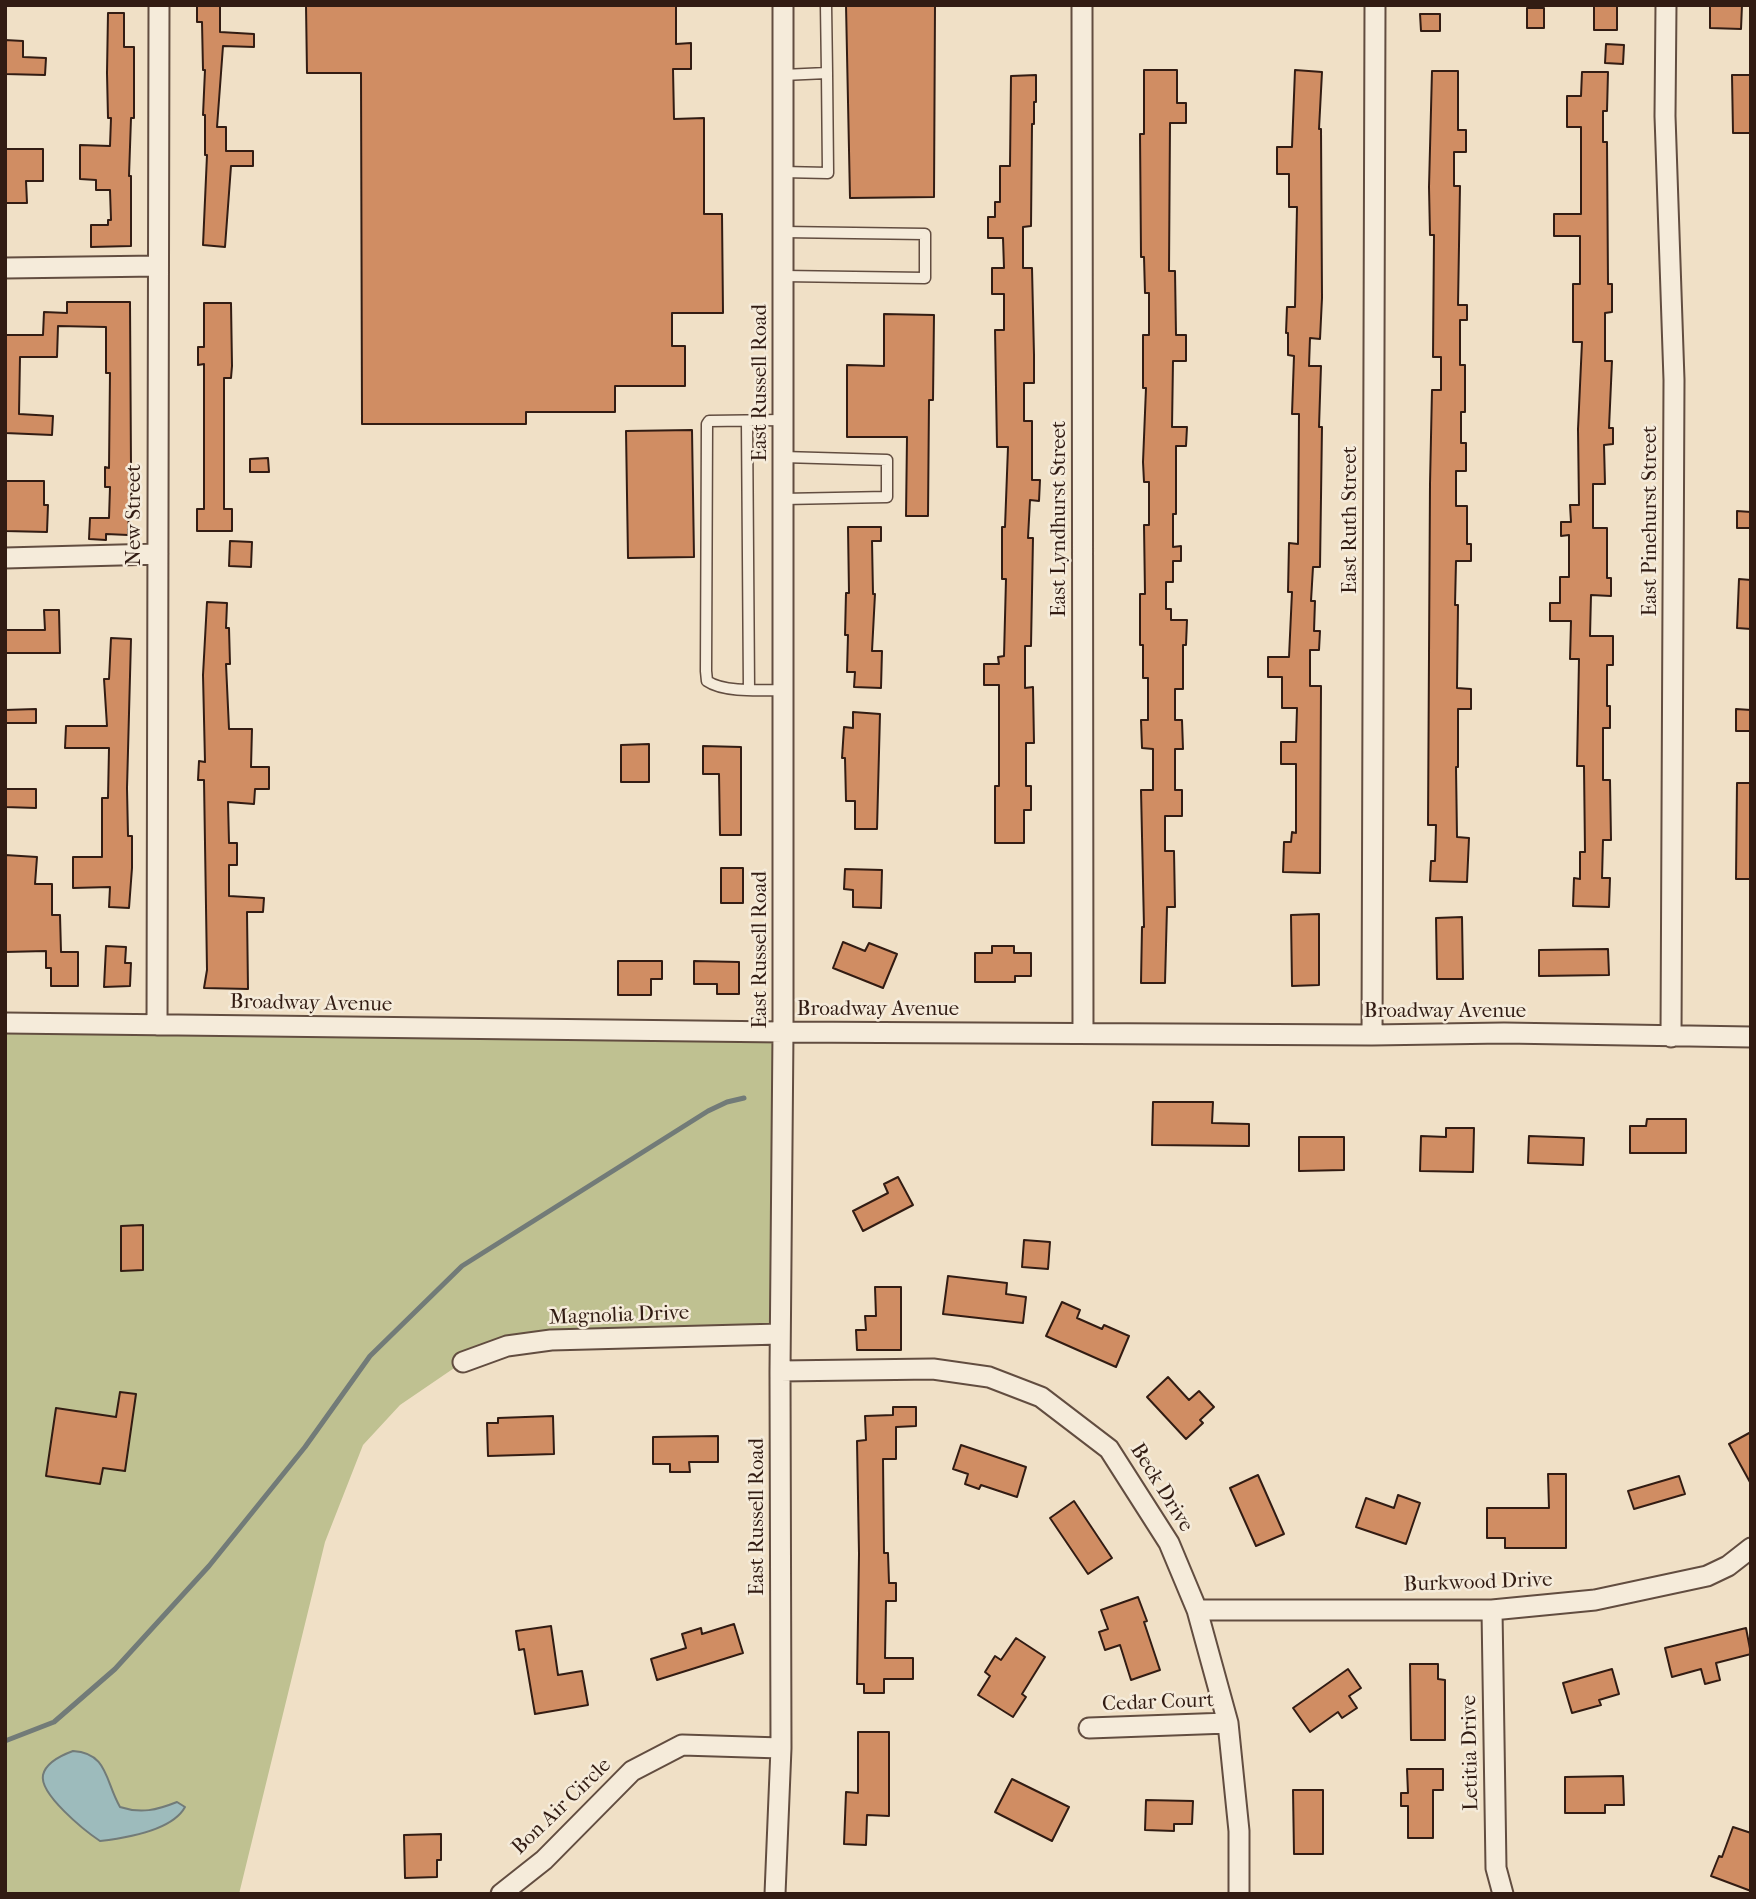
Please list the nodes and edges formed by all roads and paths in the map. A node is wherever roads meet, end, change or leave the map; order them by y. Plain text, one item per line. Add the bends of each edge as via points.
1 (159, 5) edge
2 (783, 5) edge
3 (826, 5) edge
4 (1082, 5) edge
5 (1375, 5) edge
6 (1666, 5) edge
7 (827, 74) junction
8 (783, 75) junction
9 (783, 172) junction
10 (783, 232) junction
11 (158, 267) junction
12 (5, 268) edge
13 (783, 276) junction
14 (783, 420) junction
15 (747, 421) junction
16 (783, 457) junction
17 (783, 499) junction
18 (158, 554) junction
19 (5, 558) edge
20 (749, 690) junction
21 (783, 690) junction
22 (5, 1023) edge
23 (158, 1025) junction
24 (783, 1032) junction
25 (1083, 1033) junction
26 (1372, 1035) junction
27 (1671, 1037) junction
28 (1751, 1037) edge
29 (780, 1334) junction
30 (463, 1362) dead end
31 (780, 1371) junction
32 (1751, 1548) edge
33 (1197, 1610) junction
34 (1492, 1610) junction
35 (1228, 1723) junction
36 (1089, 1728) dead end
37 (781, 1748) junction
38 (501, 1894) edge
39 (775, 1894) edge
40 (1239, 1894) edge
41 (1503, 1894) edge

1 - 11 street, New Street
2 - 8 street, East Russell Road
3 - 7 lane
4 - 25 street, East Lyndhurst Street
5 - 26 street, East Ruth Street
6 - 27 street, East Pinehurst Street via 1674,380
7 - 8 lane
7 - 9 lane via 828,173
8 - 9 street, East Russell Road
9 - 10 street, East Russell Road
10 - 13 street, East Russell Road
10 - 13 lane via 925,234 925,278
11 - 12 street
11 - 18 street, New Street
13 - 14 street, East Russell Road
14 - 15 lane
14 - 16 street, East Russell Road
15 - 20 lane
15 - 20 lane via 707,424 706,671 713,685
16 - 17 street, East Russell Road
16 - 17 lane via 887,460 887,497
17 - 21 street, East Russell Road
18 - 19 street
18 - 23 street, New Street
20 - 21 lane
21 - 24 street, East Russell Road
22 - 23 street, Broadway Avenue
23 - 24 street, Broadway Avenue
24 - 25 street, Broadway Avenue
24 - 29 street, East Russell Road
25 - 26 street, Broadway Avenue
26 - 27 street, Broadway Avenue
27 - 28 street, Broadway Avenue
29 - 30 street, Magnolia Drive via 551,1340 507,1346
29 - 31 street, East Russell Road
31 - 33 street, Beck Drive via 933,1369 989,1377 1041,1396 1109,1449 1169,1543
31 - 37 street, East Russell Road
32 - 34 street, Burkwood Drive via 1707,1576 1595,1600
33 - 34 street, Burkwood Drive
33 - 35 street, Beck Drive
34 - 41 street, Letitia Drive via 1496,1868
35 - 36 street, Cedar Court
35 - 40 street, Beck Drive via 1239,1831
37 - 38 street, Bon Air Circle via 682,1745 632,1771 544,1860
37 - 39 street, East Russell Road

